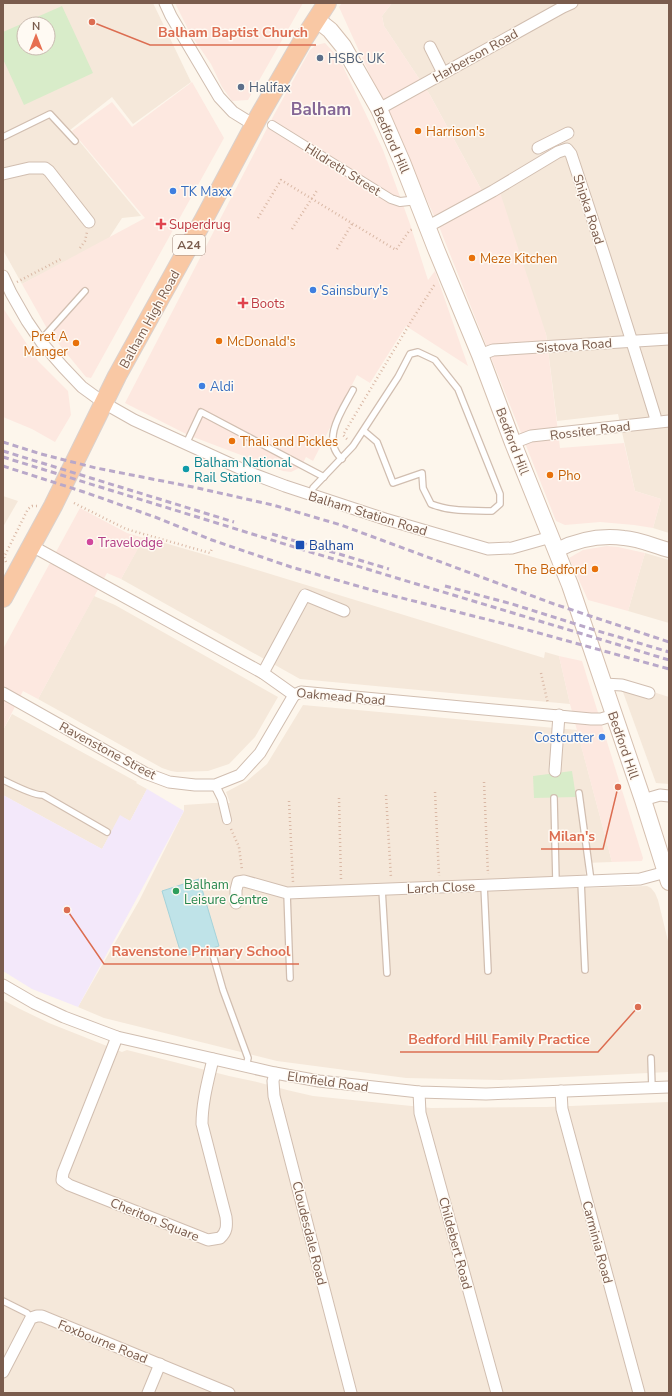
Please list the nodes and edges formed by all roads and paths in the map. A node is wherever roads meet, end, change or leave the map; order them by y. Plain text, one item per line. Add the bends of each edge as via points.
1 (165, 3) edge
2 (327, 3) edge
3 (565, 4) edge
4 (316, 19) junction
5 (430, 48) dead end
6 (443, 73) junction
7 (379, 109) junction
8 (254, 125) junction
9 (272, 125) dead end
10 (568, 133) dead end
11 (3, 137) edge
12 (75, 140) dead end
13 (552, 140) junction
14 (538, 148) dead end
15 (558, 152) junction
16 (3, 174) edge
17 (318, 189) dead end
18 (311, 199) junction
19 (418, 200) junction
20 (258, 218) dead end
21 (89, 222) joint
22 (352, 224) junction
23 (421, 227) junction
24 (292, 228) dead end
25 (80, 248) dead end
26 (337, 249) dead end
27 (63, 258) dead end
28 (438, 280) dead end
29 (5, 282) edge
30 (85, 291) dead end
31 (669, 339) edge
32 (40, 340) junction
33 (632, 341) junction
34 (480, 355) junction
35 (353, 390) dead end
36 (104, 403) junction
37 (669, 420) edge
38 (655, 422) junction
39 (364, 431) junction
40 (513, 443) junction
41 (185, 444) junction
42 (353, 446) junction
43 (342, 459) junction
44 (324, 477) junction
45 (310, 495) junction
46 (74, 503) dead end
47 (554, 543) junction
48 (32, 546) junction
49 (212, 549) dead end
50 (669, 550) edge
51 (3, 598) edge
52 (344, 611) dead end
53 (263, 673) junction
54 (541, 673) dead end
55 (604, 684) junction
56 (3, 693) edge
57 (650, 693) dead end
58 (294, 694) junction
59 (559, 715) junction
60 (614, 715) junction
61 (555, 771) dead end
62 (3, 780) edge
63 (484, 782) dead end
64 (215, 785) junction
65 (434, 792) dead end
66 (579, 793) dead end
67 (386, 795) dead end
68 (669, 796) edge
69 (339, 798) dead end
70 (554, 798) dead end
71 (643, 800) junction
72 (289, 801) dead end
73 (227, 820) joint
74 (107, 832) dead end
75 (667, 877) edge
76 (244, 881) junction
77 (586, 881) junction
78 (556, 882) junction
79 (486, 885) junction
80 (440, 887) junction
81 (388, 889) junction
82 (341, 891) junction
83 (290, 893) junction
84 (236, 904) dead end
85 (213, 954) dead end
86 (585, 970) dead end
87 (488, 971) dead end
88 (387, 973) dead end
89 (290, 978) dead end
90 (3, 985) edge
91 (117, 1037) junction
92 (651, 1058) dead end
93 (212, 1059) junction
94 (246, 1067) junction
95 (275, 1073) junction
96 (669, 1087) edge
97 (652, 1088) junction
98 (561, 1091) junction
99 (419, 1092) junction
100 (3, 1301) edge
101 (31, 1318) junction
102 (160, 1364) junction
103 (3, 1372) edge
104 (148, 1393) edge
105 (229, 1393) edge
106 (350, 1393) edge
107 (497, 1393) edge
108 (639, 1393) edge

1 - 8 street via 219,97 233,112
2 - 4 highway, Balham High Road / A24
3 - 6 street, Harberson Road
4 - 7 main road, Bedford Hill via 330,30 342,46
4 - 8 highway, Balham High Road / A24
5 - 6 street
6 - 7 street, Harberson Road
7 - 19 main road, Bedford Hill
8 - 36 highway, Balham High Road / A24
9 - 19 street, Hildreth Street via 391,199 400,202
10 - 13 street
11 - 12 lane via 50,114
13 - 14 street
13 - 15 street
15 - 23 street via 493,191
15 - 33 street, Shipka Road via 567,149 571,154
16 - 21 street via 29,168 45,168
17 - 18 path
18 - 20 path via 281,180
18 - 22 path
18 - 24 path
19 - 23 main road, Bedford Hill
21 - 25 path via 85,241
22 - 23 path via 396,250 409,231
22 - 26 path
23 - 34 main road, Bedford Hill
27 - 29 path
28 - 42 path via 343,435
29 - 32 street, Balham Station Road
30 - 32 lane
31 - 33 street, Sistova Road
32 - 36 street, Balham Station Road via 78,383
33 - 34 street, Sistova Road via 493,350
33 - 38 street, Shipka Road
34 - 40 main road, Bedford Hill
35 - 43 lane via 335,426 332,439 336,454
36 - 41 street, Balham Station Road
36 - 48 highway, Balham High Road / A24
37 - 38 street, Rossiter Road
38 - 40 street, Rossiter Road via 531,436
39 - 39 lane via 410,354 418,352 435,360 458,389 500,494 500,504 492,512 456,511 431,504 423,488 422,473 393,483 377,442
39 - 42 lane
40 - 47 main road, Bedford Hill
41 - 44 lane via 201,412
41 - 45 street, Balham Station Road via 248,472
42 - 43 lane
43 - 44 lane
44 - 45 lane
45 - 47 street, Balham Station Road via 488,549
46 - 49 path via 126,529 210,553
47 - 50 street via 624,538
47 - 55 main road, Bedford Hill via 581,613
48 - 51 highway, Balham High Road / A24
48 - 53 street, Oakmead Road
52 - 53 street via 305,595
53 - 58 street, Oakmead Road
54 - 59 path via 548,703
55 - 57 street via 622,685
55 - 60 main road, Bedford Hill
56 - 64 street, Ravenstone Street via 145,773 169,782
58 - 59 street, Oakmead Road via 301,692
58 - 64 street, Ravenstone Street via 260,753 240,775
59 - 60 street, Oakmead Road via 601,719
59 - 61 street
60 - 71 main road, Bedford Hill
62 - 74 lane via 38,796 43,795
63 - 79 path
64 - 73 street via 222,799
65 - 80 path
66 - 77 lane
67 - 81 path via 390,870
68 - 71 street via 660,795
69 - 82 path
70 - 78 lane
71 - 75 main road, Bedford Hill
72 - 83 path
73 - 76 path via 239,847
75 - 77 street, Larch Close
76 - 83 street, Larch Close
76 - 84 street via 238,882
77 - 78 street, Larch Close
77 - 86 lane
78 - 79 street, Larch Close
79 - 80 street, Larch Close
79 - 87 lane
80 - 81 street, Larch Close
81 - 82 street, Larch Close
81 - 88 lane
82 - 83 street, Larch Close
83 - 89 lane
85 - 94 lane via 223,990 248,1058
90 - 91 street, Elmfield Road via 64,1017
91 - 93 street, Elmfield Road
91 - 93 street, Cheriton Square via 62,1180 208,1240 220,1238 226,1231 226,1217 202,1124 204,1097
92 - 97 lane
93 - 94 street, Elmfield Road
94 - 95 street, Elmfield Road
95 - 99 street, Elmfield Road via 319,1081
95 - 106 street, Cloudesdale Road via 274,1096
96 - 97 street, Elmfield Road
97 - 98 street, Elmfield Road
98 - 99 street, Elmfield Road via 486,1094
98 - 108 street, Carminia Road via 562,1109
99 - 107 street, Childebert Road via 420,1113
100 - 101 lane via 27,1313
101 - 102 street, Foxbourne Road via 42,1316
101 - 103 street
102 - 104 street
102 - 105 street, Foxbourne Road

